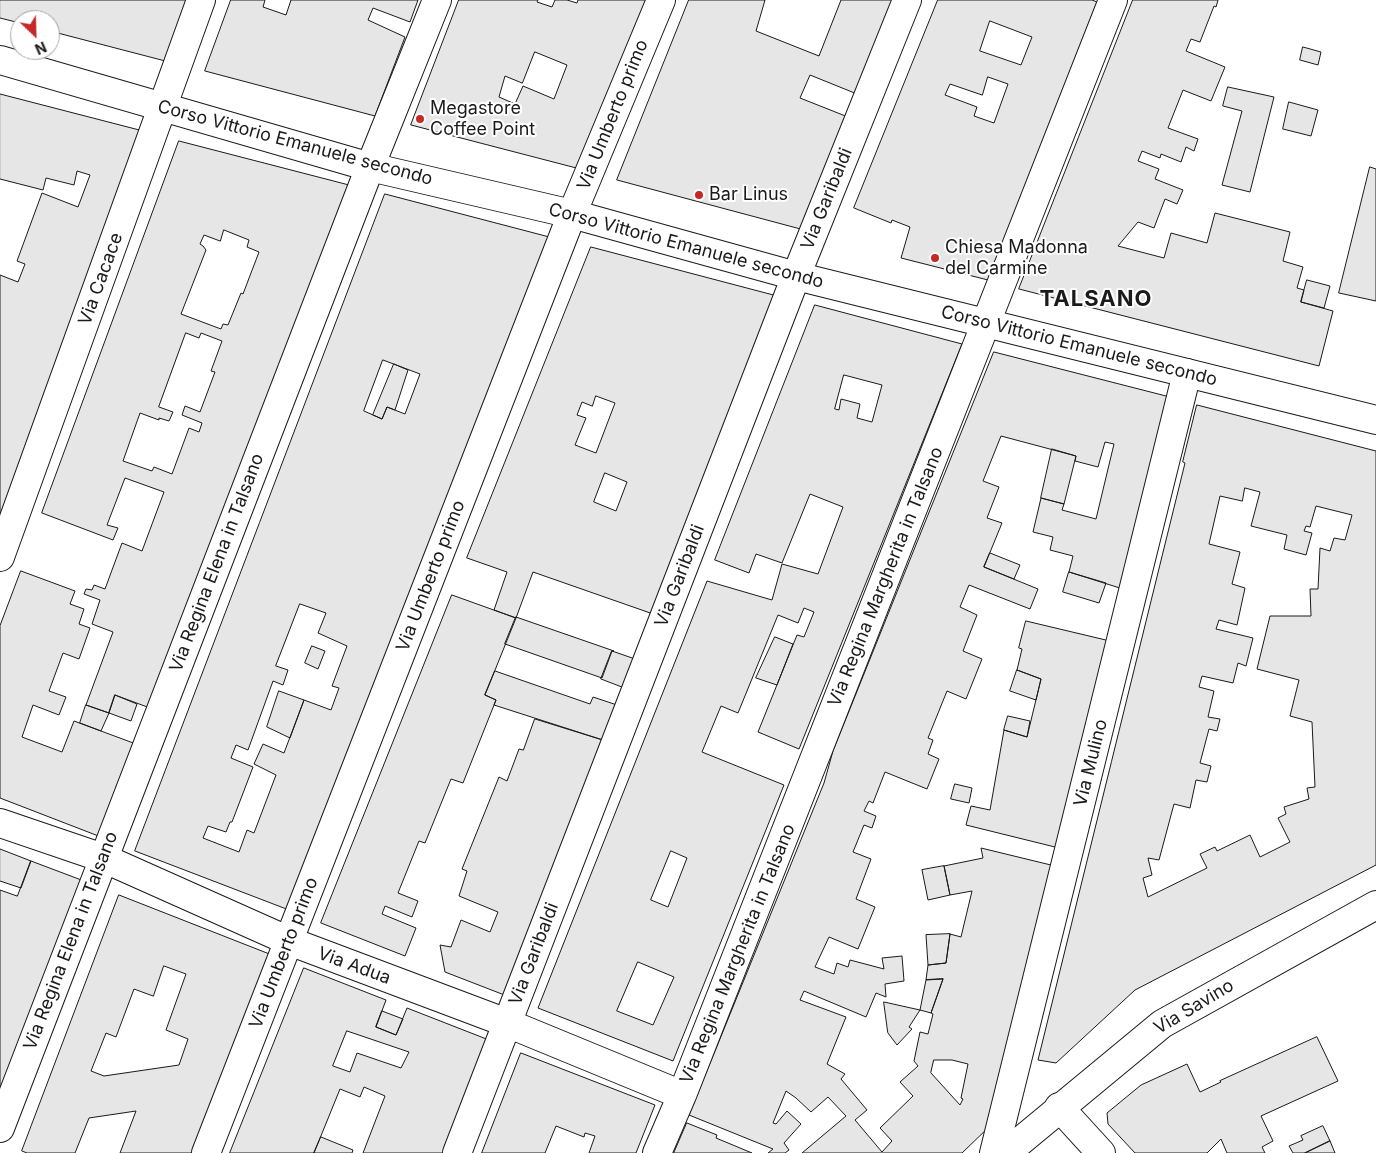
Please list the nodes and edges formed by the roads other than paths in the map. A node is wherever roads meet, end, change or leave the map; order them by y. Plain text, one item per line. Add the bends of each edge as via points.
1 (201, 0) edge
2 (437, 0) edge
3 (661, 0) edge
4 (907, 0) edge
5 (1113, 0) edge
6 (0, 60) edge
7 (164, 108) junction
8 (370, 168) junction
9 (572, 214) junction
10 (796, 276) junction
11 (986, 324) junction
12 (1187, 373) junction
13 (1376, 420) edge
14 (0, 557) edge
15 (0, 823) edge
16 (103, 858) junction
17 (1376, 905) edge
18 (289, 941) junction
19 (507, 1023) junction
20 (682, 1095) junction
21 (1059, 1107) junction
22 (0, 1128) edge
23 (206, 1153) edge
24 (457, 1153) edge
25 (657, 1153) edge
26 (994, 1153) edge
27 (1006, 1153) edge
28 (1101, 1153) edge

1 - 7 street, Via Cacace
2 - 8 street, Via Regina Elena in Talsano
3 - 9 street, Via Umberto primo
4 - 10 street, Via Garibaldi
5 - 11 street, Via Regina Margherita in Talsano
6 - 7 street, Corso Vittorio Emanuele secondo
7 - 8 street, Corso Vittorio Emanuele secondo
7 - 14 street, Via Cacace
8 - 9 street, Corso Vittorio Emanuele secondo
8 - 16 street, Via Regina Elena in Talsano
9 - 10 street, Corso Vittorio Emanuele secondo
9 - 18 street, Via Umberto primo
10 - 11 street, Corso Vittorio Emanuele secondo
10 - 19 street, Via Garibaldi
11 - 12 street, Corso Vittorio Emanuele secondo
11 - 20 street, Via Regina Margherita in Talsano
12 - 13 street, Corso Vittorio Emanuele secondo
12 - 26 street, Via Mulino
15 - 16 street, Via Adua
16 - 18 street, Via Adua
16 - 22 street, Via Regina Elena in Talsano
17 - 21 street, Via Savino via 1162,1024
18 - 19 street, Via Adua
18 - 23 street, Via Umberto primo
19 - 20 street, Via Adua
19 - 24 street, Via Garibaldi
20 - 25 street, Via Regina Margherita in Talsano
21 - 27 street, Via Savino
21 - 28 street

